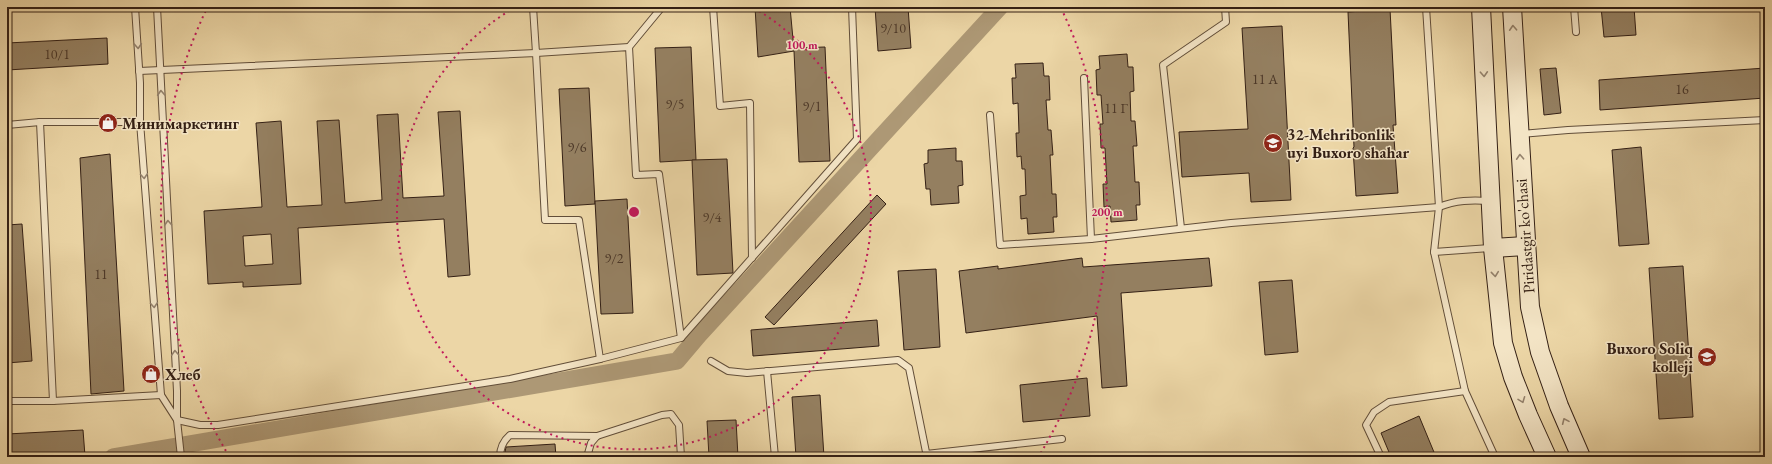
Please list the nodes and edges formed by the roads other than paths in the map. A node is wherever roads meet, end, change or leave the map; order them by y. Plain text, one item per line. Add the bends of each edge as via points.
1 (135, 7) edge
2 (157, 7) edge
3 (533, 7) edge
4 (662, 7) edge
5 (713, 7) edge
6 (852, 7) edge
7 (1225, 7) edge
8 (1426, 7) edge
9 (1481, 7) edge
10 (1512, 7) edge
11 (1574, 7) edge
12 (1576, 32) dead end
13 (629, 47) junction
14 (536, 53) junction
15 (160, 70) junction
16 (139, 71) junction
17 (1084, 78) dead end
18 (990, 115) dead end
19 (1765, 120) edge
20 (40, 122) junction
21 (140, 122) junction
22 (7, 125) edge
23 (1519, 134) junction
24 (1491, 201) junction
25 (1439, 207) junction
26 (1181, 228) junction
27 (1092, 239) junction
28 (1525, 246) junction
29 (1493, 248) junction
30 (1434, 252) junction
31 (752, 258) junction
32 (681, 338) junction
33 (600, 359) junction
34 (711, 361) dead end
35 (767, 371) junction
36 (1465, 391) junction
37 (161, 395) junction
38 (7, 401) edge
39 (53, 401) junction
40 (177, 420) junction
41 (597, 436) junction
42 (1062, 439) dead end
43 (927, 456) edge
44 (181, 457) edge
45 (500, 457) edge
46 (587, 457) edge
47 (681, 457) edge
48 (775, 457) edge
49 (1381, 457) edge
50 (1495, 457) edge
51 (1547, 457) edge
52 (1581, 457) edge

1 -> 16 lane
2 - 15 lane
3 - 14 lane
4 - 13 lane
5 - 31 lane via 720,106 750,103
6 - 31 lane via 857,139
7 - 26 lane via 1226,22 1163,65
8 - 25 lane
9 -> 24 main road, Piridastgir ko'chasi
23 -> 10 main road, Piridastgir ko'chasi
11 - 12 lane
13 - 14 lane
13 - 32 lane via 636,176 659,174
14 - 15 lane
14 - 33 lane via 545,220 579,220
15 - 16 lane
40 -> 15 lane
16 - 21 lane
17 - 27 lane
18 - 27 lane via 1000,245
19 - 23 lane
20 - 21 lane
20 - 22 lane
20 - 39 lane
21 -> 37 lane
28 -> 23 main road, Piridastgir ko'chasi
24 - 25 lane via 1452,201
24 - 29 main road, Piridastgir ko'chasi
25 - 26 lane
25 - 30 lane
26 - 27 lane
28 - 29 main road
52 -> 28 main road, Piridastgir ko'chasi via 1540,352 1530,307
29 - 30 lane
29 -> 51 main road, Piridastgir ko'chasi via 1503,343 1525,408
30 - 36 lane
31 - 32 lane
32 - 33 lane
33 - 40 lane via 510,379 218,424 200,425
34 - 35 lane via 728,371
35 - 43 lane via 898,360 909,368
35 - 48 lane
36 - 49 lane via 1389,402 1374,412 1366,425
36 - 50 lane
37 - 39 lane
37 - 40 lane
38 - 39 lane
40 - 44 lane
41 - 45 lane via 510,436 504,441
41 - 46 lane via 591,443
41 - 47 lane via 671,414 679,425
42 - 43 lane

